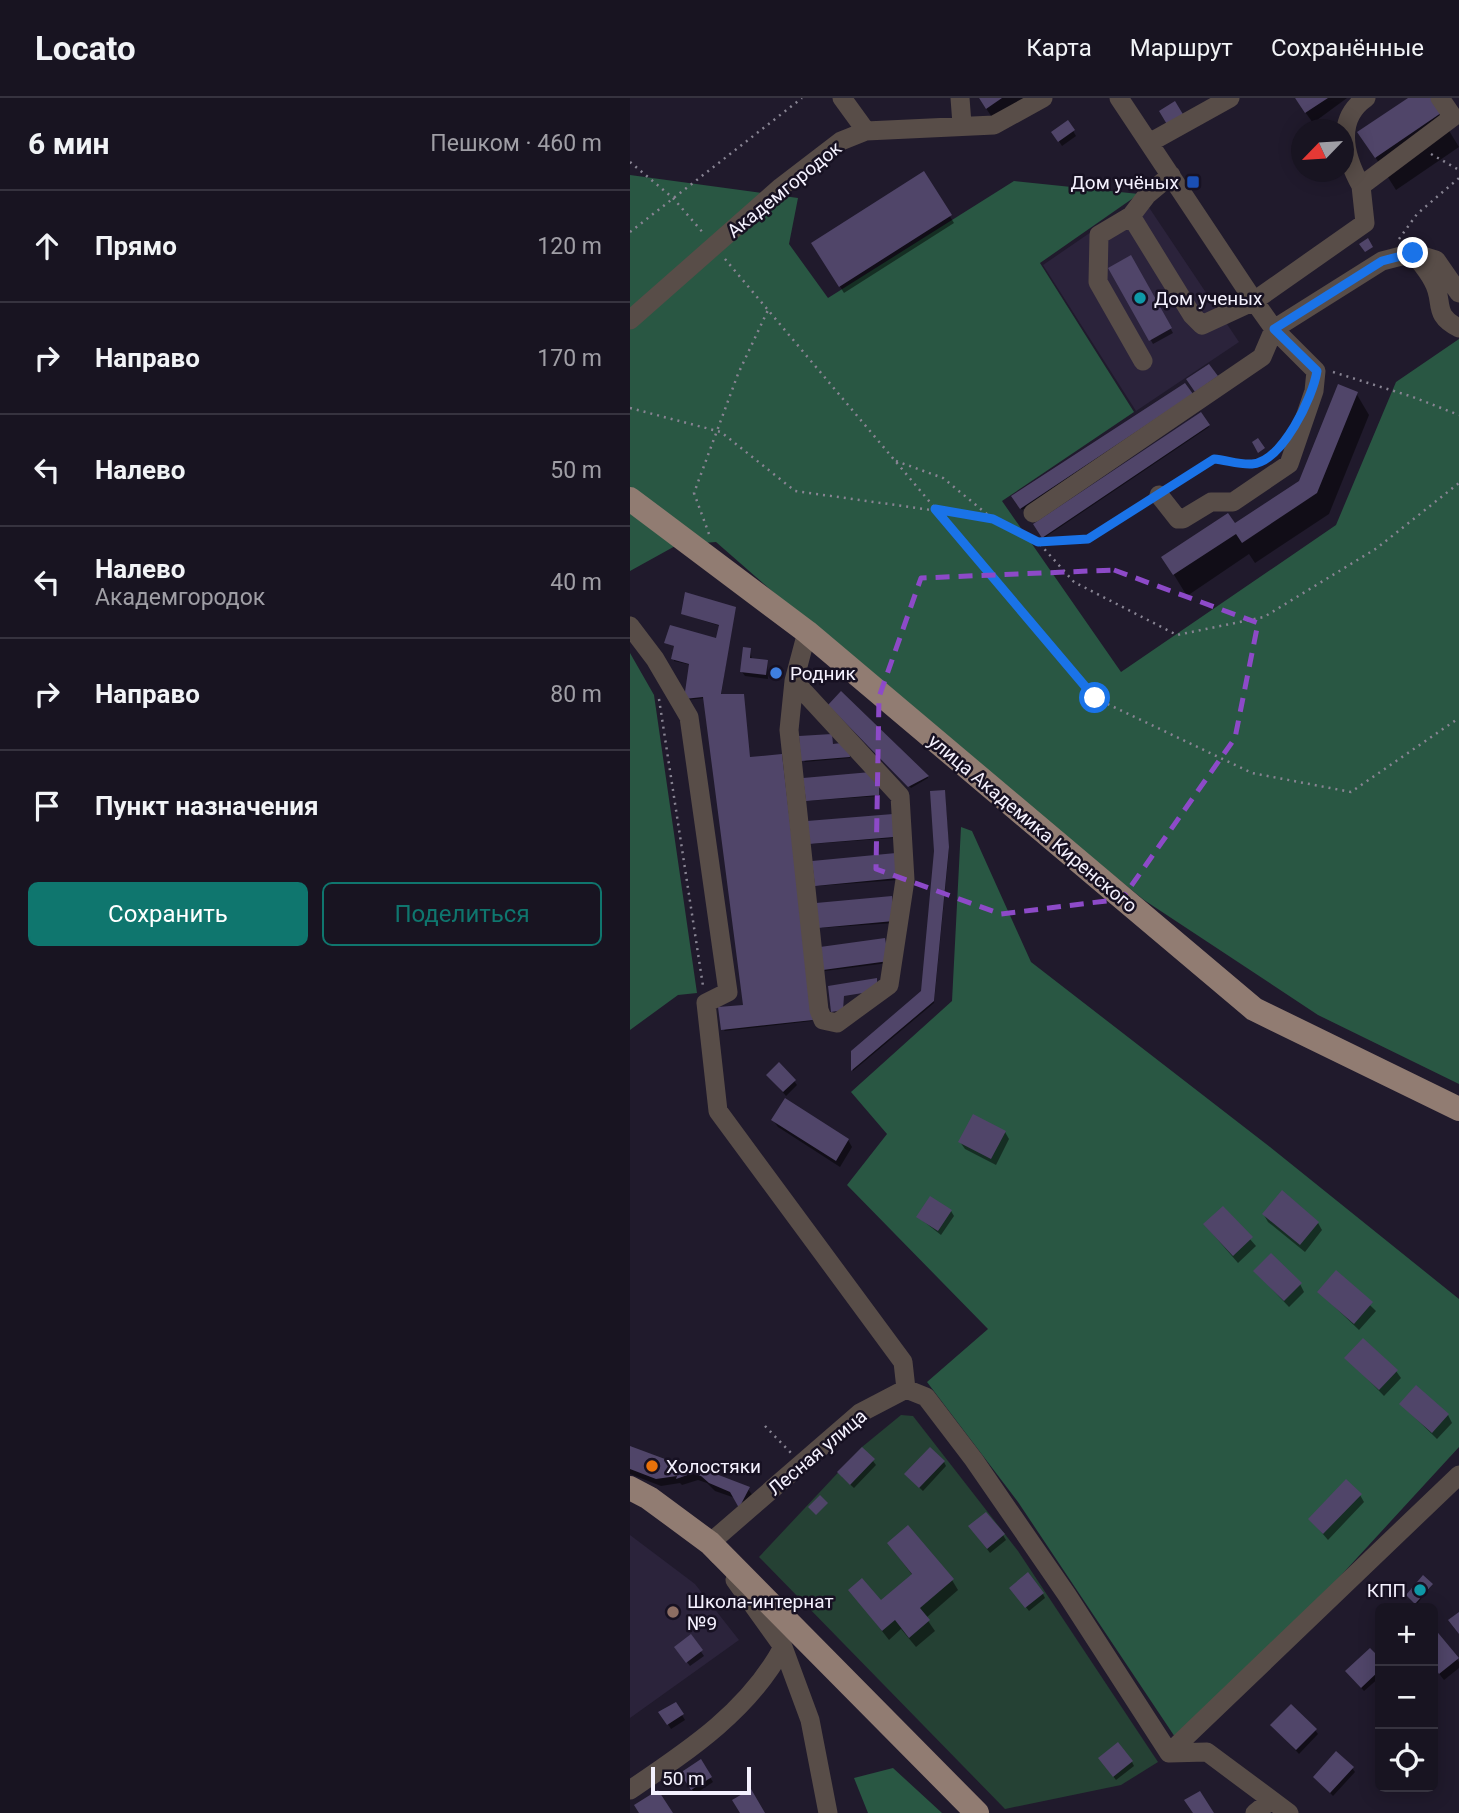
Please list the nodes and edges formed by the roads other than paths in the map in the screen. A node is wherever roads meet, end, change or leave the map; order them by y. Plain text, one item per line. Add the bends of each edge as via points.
1 (842, 98) edge
2 (960, 98) edge
3 (1043, 98) edge
4 (1119, 98) edge
5 (1230, 98) edge
6 (1366, 98) edge
7 (1440, 98) edge
8 (962, 124) junction
9 (866, 131) junction
10 (1149, 144) junction
11 (1171, 175) junction
12 (1361, 186) junction
13 (1131, 216) junction
14 (1413, 253) junction
15 (1459, 293) edge
16 (1254, 301) junction
17 (630, 320) edge
18 (1459, 328) edge
19 (1274, 329) junction
20 (1143, 360) dead end
21 (1159, 495) road end
22 (630, 499) edge
23 (1033, 513) dead end
24 (630, 626) edge
25 (807, 632) junction
26 (794, 681) junction
27 (1459, 1109) edge
28 (906, 1389) junction
29 (1459, 1475) edge
30 (630, 1488) edge
31 (710, 1543) junction
32 (783, 1647) junction
33 (1169, 1753) junction
34 (630, 1790) edge
35 (1270, 1800) junction
36 (828, 1813) edge
37 (977, 1813) edge
38 (1255, 1813) edge
39 (1289, 1813) edge

1 - 9 street
2 - 8 street
3 - 8 street, Академгородок via 994,125
4 - 10 street
5 - 10 street
6 - 12 street via 1348,117 1346,160
7 - 12 street via 1453,117
8 - 9 street, Академгородок
9 - 17 street, Академгородок via 834,145
10 - 11 street
11 - 13 street
11 - 16 street
12 - 16 street via 1365,223
13 - 16 street via 1202,325
13 - 20 street via 1099,235 1098,282
14 - 15 street via 1436,260
14 - 18 street via 1435,283 1438,309
14 - 19 street via 1382,261
16 - 19 street
19 - 21 street via 1317,371 1289,464 1233,502 1211,502 1183,519 1178,519
19 - 23 street via 1262,357
22 - 25 main road, улица Академика Киренского
24 - 28 street via 689,717 728,992 706,1003 718,1111 903,1362
25 - 26 street
25 - 27 main road, улица Академика Киренского via 1254,1009
26 - 26 street via 789,730 819,1010 823,1020 837,1023 889,985 905,880 900,796
28 - 31 street, Лесная улица via 860,1413
28 - 33 street via 926,1397 974,1460
29 - 33 street
30 - 31 main road
31 - 32 street
31 - 37 main road
32 - 34 street via 768,1674 703,1741
32 - 36 street via 810,1720
33 - 35 street via 1208,1752
35 - 38 street
35 - 39 street

